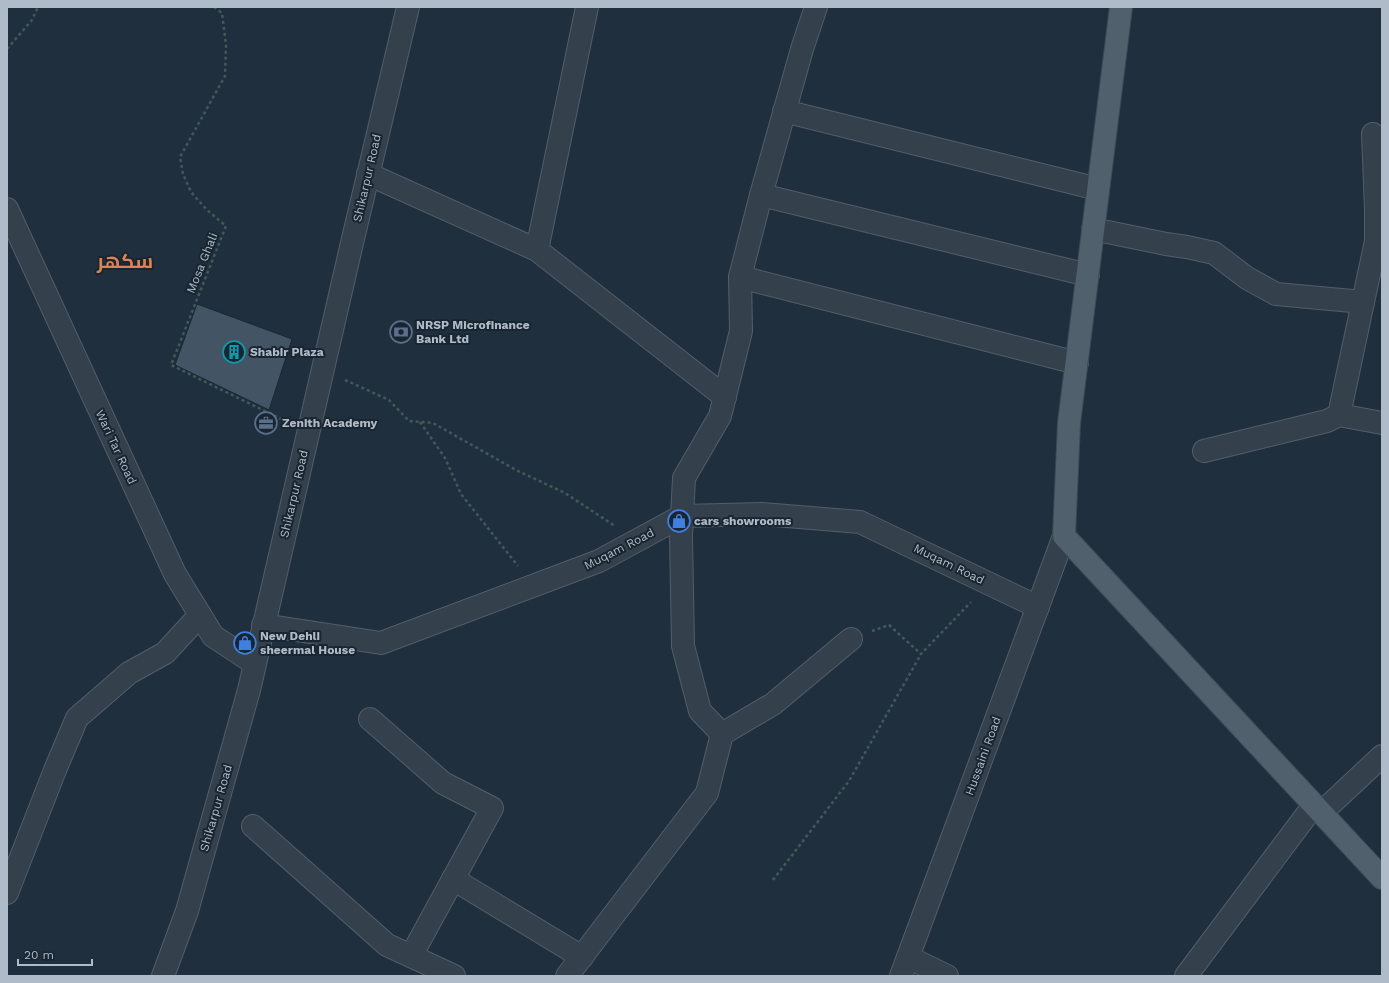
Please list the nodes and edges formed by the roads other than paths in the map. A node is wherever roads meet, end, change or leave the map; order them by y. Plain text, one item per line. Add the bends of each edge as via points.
1 (408, 7) edge
2 (587, 7) edge
3 (816, 7) edge
4 (1121, 7) edge
5 (784, 111) junction
6 (1373, 134) dead end
7 (1378, 165) edge
8 (368, 174) junction
9 (1098, 189) junction
10 (761, 195) junction
11 (7, 209) edge
12 (1093, 229) junction
13 (537, 250) junction
14 (1088, 275) junction
15 (740, 277) junction
16 (1363, 302) junction
17 (1077, 363) junction
18 (725, 397) junction
19 (1339, 414) junction
20 (1382, 423) edge
21 (1204, 451) dead end
22 (682, 516) junction
23 (1064, 536) junction
24 (1038, 607) junction
25 (200, 615) junction
26 (264, 625) junction
27 (851, 639) road end
28 (254, 663) junction
29 (370, 718) dead end
30 (722, 734) junction
31 (1382, 756) edge
32 (1318, 809) junction
33 (253, 826) dead end
34 (1382, 878) edge
35 (453, 879) junction
36 (7, 893) edge
37 (411, 956) junction
38 (582, 957) junction
39 (905, 966) edge
40 (163, 976) edge
41 (454, 976) edge
42 (568, 976) edge
43 (947, 976) edge
44 (1186, 976) edge

1 - 8 street, Shikarpur Road
2 - 13 street
3 - 5 street
4 - 9 main road
5 - 9 street
5 - 10 street
6 - 7 street
7 - 16 street via 1376,241
8 - 13 street
8 - 26 street, Shikarpur Road
9 - 12 main road
10 - 14 street
10 - 15 street
11 - 25 street, Wari Tar Road via 175,574
12 - 14 main road
12 - 16 street via 1214,253 1247,278 1276,294
13 - 18 street
14 - 17 main road
15 - 17 street
15 - 18 street via 741,331
16 - 19 street
17 - 23 main road via 1069,423
18 - 22 street via 720,416 684,478
19 - 20 street
19 - 21 street via 1327,421
22 - 24 street, Muqam Road via 762,514 860,522
22 - 26 street, Muqam Road via 599,562 381,644
22 - 30 street via 683,646 700,711
23 - 24 street, Hussaini Road
23 - 32 main road
24 - 39 street, Hussaini Road
25 - 28 street, Wari Tar Road via 213,636
25 - 36 street via 165,653 129,674 77,718
26 - 28 street, Shikarpur Road
27 - 30 street via 774,704
28 - 40 street, Shikarpur Road via 249,690 187,912
29 - 35 street via 443,783 492,808
30 - 38 street via 707,793
31 - 32 street
32 - 34 main road
32 - 44 street
33 - 37 street via 388,945
35 - 37 street
35 - 38 street
37 - 41 street
38 - 42 street
39 - 43 street

